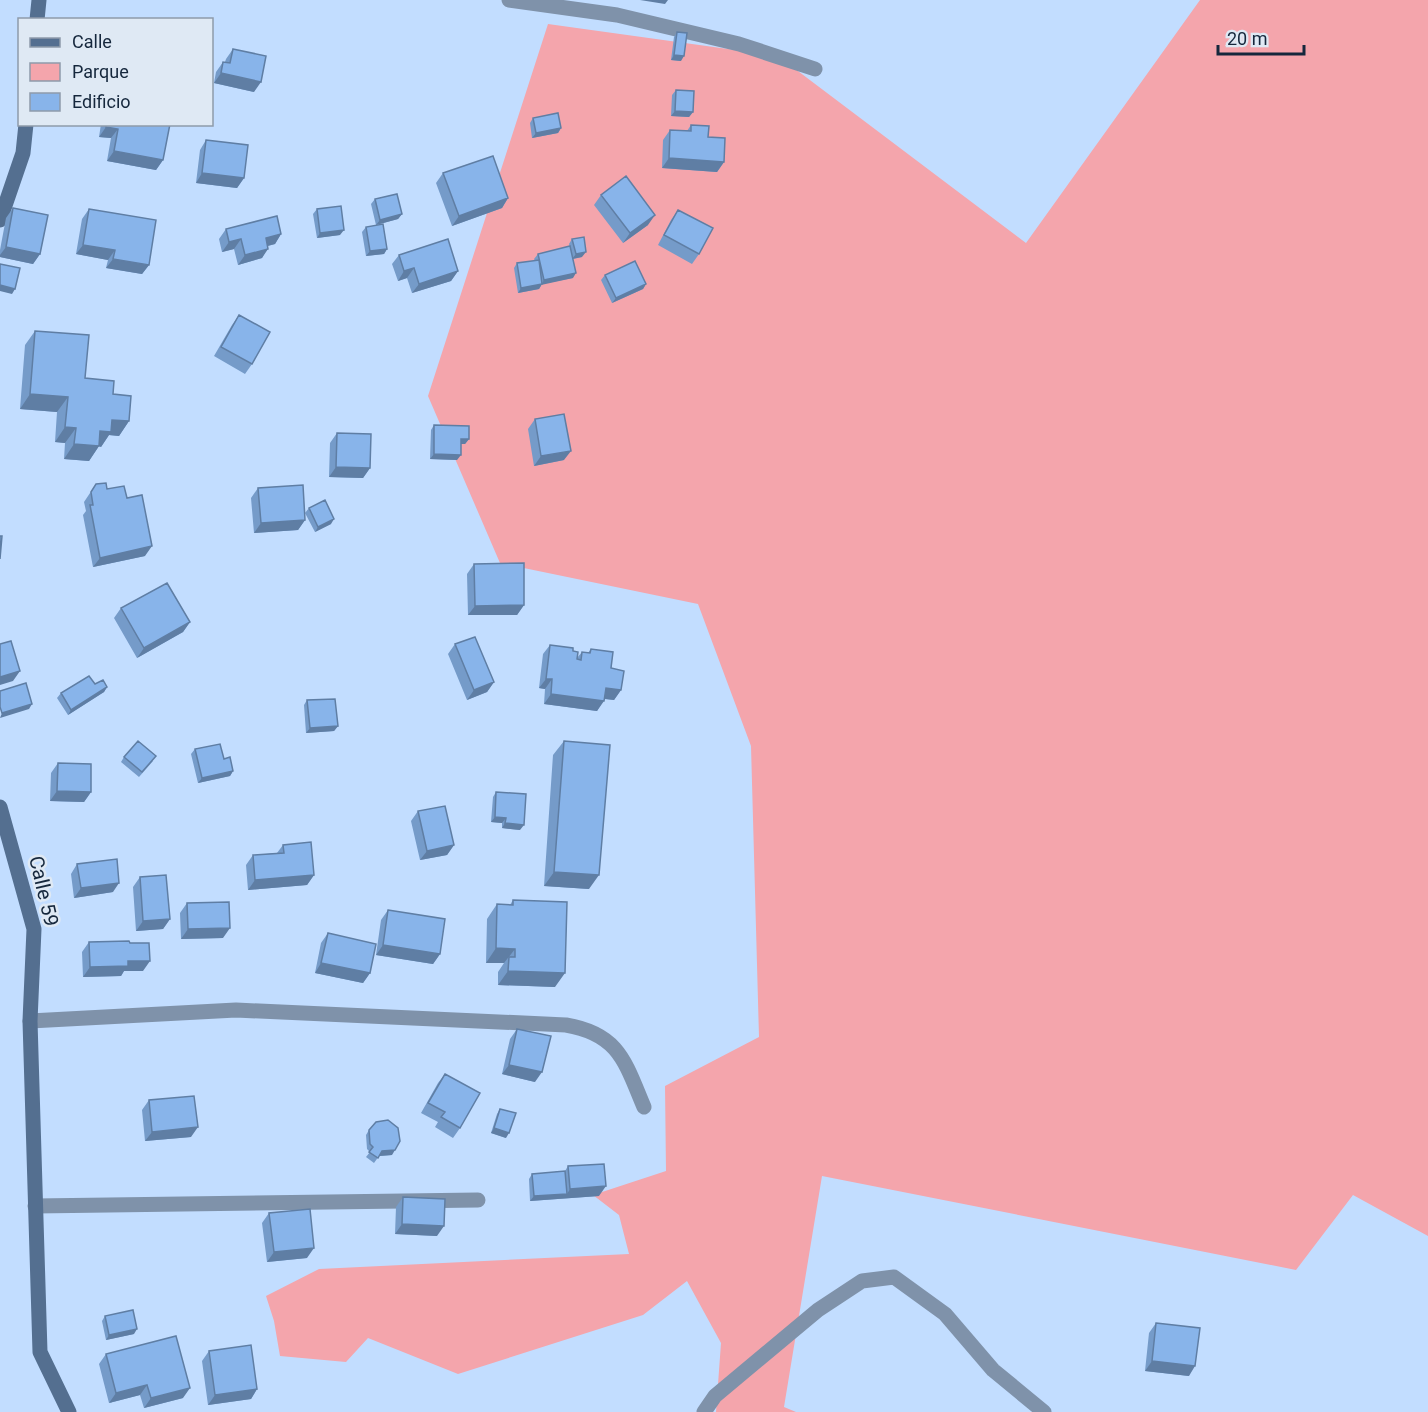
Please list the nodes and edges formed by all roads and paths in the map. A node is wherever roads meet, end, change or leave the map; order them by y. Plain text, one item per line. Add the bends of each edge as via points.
1 (40, 0) edge
2 (509, 0) edge
3 (37, 18) edge
4 (815, 69) dead end
5 (26, 126) edge
6 (0, 220) edge
7 (0, 807) edge
8 (30, 1022) junction
9 (644, 1107) dead end
10 (478, 1200) dead end
11 (35, 1206) junction
12 (69, 1412) edge
13 (704, 1412) edge
14 (1044, 1412) edge

1 - 3 street
2 - 4 street via 617,15 739,44
5 - 6 street via 23,153
7 - 8 street, Calle 59 via 34,929
8 - 9 street via 236,1010 566,1025 592,1032 614,1047 623,1058
8 - 11 street, Calle 59
10 - 11 street
11 - 12 street, Calle 59 via 40,1352
13 - 14 street via 715,1396 818,1310 862,1281 894,1277 945,1314 993,1370

